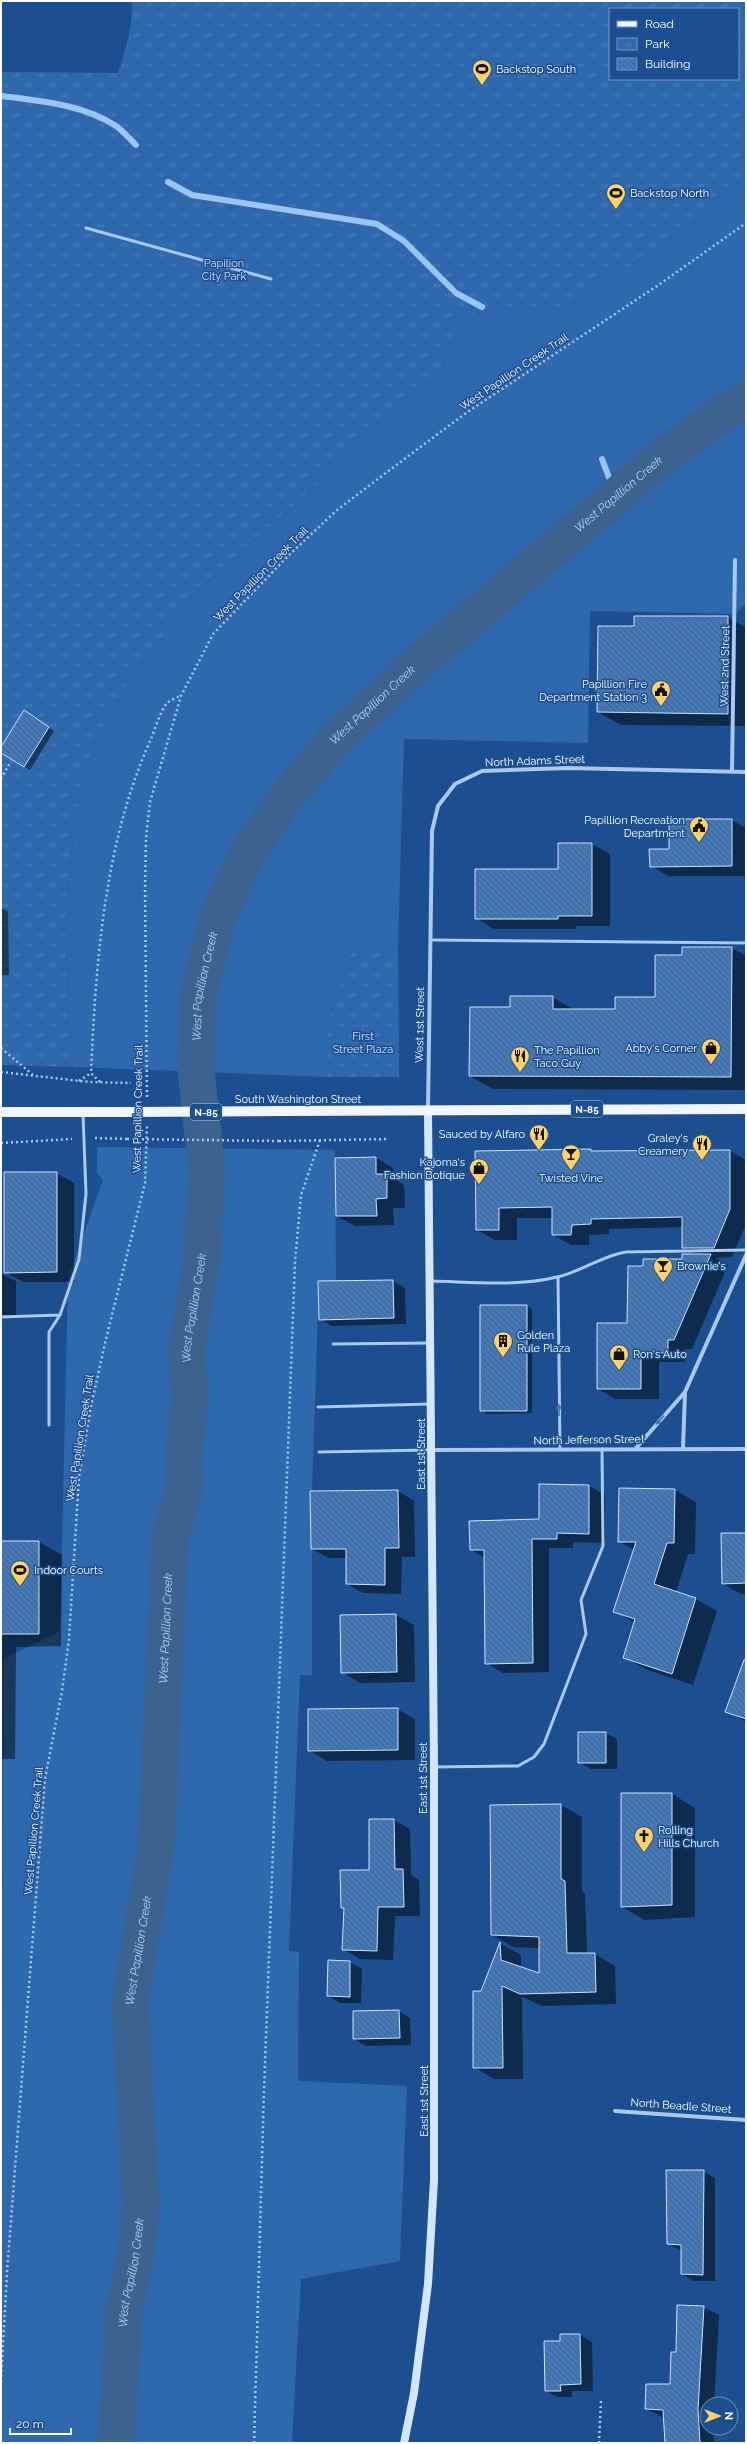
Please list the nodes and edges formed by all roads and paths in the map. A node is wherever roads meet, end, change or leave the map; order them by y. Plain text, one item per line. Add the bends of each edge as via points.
1 (746, 223) edge
2 (86, 228) dead end
3 (271, 278) dead end
4 (736, 560) dead end
5 (180, 696) junction
6 (11, 761) dead end
7 (732, 772) junction
8 (746, 772) edge
9 (1, 779) edge
10 (431, 940) junction
11 (746, 943) edge
12 (1, 1048) edge
13 (1, 1072) edge
14 (91, 1073) junction
15 (34, 1076) junction
16 (80, 1081) junction
17 (100, 1082) junction
18 (131, 1083) dead end
19 (147, 1099) dead end
20 (746, 1109) edge
21 (428, 1110) junction
22 (1, 1112) edge
23 (82, 1112) junction
24 (147, 1122) dead end
25 (84, 1138) junction
26 (388, 1139) dead end
27 (320, 1140) junction
28 (1, 1143) edge
29 (746, 1250) edge
30 (746, 1255) edge
31 (558, 1277) junction
32 (431, 1281) junction
33 (60, 1315) junction
34 (1, 1317) edge
35 (432, 1343) junction
36 (333, 1344) dead end
37 (685, 1392) junction
38 (432, 1404) junction
39 (318, 1407) dead end
40 (49, 1425) dead end
41 (636, 1448) junction
42 (683, 1448) junction
43 (560, 1449) junction
44 (602, 1449) junction
45 (746, 1449) edge
46 (432, 1450) junction
47 (319, 1452) dead end
48 (434, 1767) junction
49 (616, 2111) dead end
50 (746, 2120) edge
51 (1, 2382) edge
52 (601, 2400) dead end
53 (254, 2443) edge
54 (404, 2443) edge
55 (599, 2443) edge

1 - 5 path, West Papillion Creek Trail via 657,286 466,413 337,510 266,578 213,634
2 - 3 lane
4 - 7 street, West 2nd Street
5 - 14 path via 167,703 141,761 115,846 99,958
5 - 19 path, West Papillion Creek Trail via 150,802 146,838
6 - 9 path
7 - 8 street, North Adams Street
7 - 10 street, North Adams Street via 568,768 482,771 455,784 438,806 432,831
10 - 11 lane
10 - 21 street, West 1st Street
12 - 15 path
13 - 15 path
14 - 16 path
14 - 17 path
15 - 16 path
16 - 17 path
17 - 18 path
20 - 21 main road, N-85
21 - 23 main road, South Washington Street / N-85, bridge
21 - 32 main road, East 1st Street
22 - 23 main road, South Washington Street / N-85
23 - 25 lane
24 - 51 path, West Papillion Creek Trail via 145,1183 91,1406 80,1478 69,1639 45,1779 7,2272
25 - 27 path, bridge
25 - 28 path
25 - 33 lane via 86,1194 79,1259
26 - 27 path
27 - 53 path via 301,1195 295,1261 264,2090
29 - 31 lane via 626,1252 613,1254
30 - 37 street
31 - 32 lane via 525,1282
43 -> 31 lane
32 - 35 main road, East 1st Street
33 - 34 lane
33 - 40 lane via 49,1332
35 - 36 lane
35 - 38 main road, East 1st Street
37 -> 41 street
37 - 42 street
38 - 39 lane
38 - 46 main road, East 1st Street
41 - 42 street, North Jefferson Street
41 - 44 street, North Jefferson Street
42 - 45 street, North Jefferson Street
43 - 44 street, North Jefferson Street
43 - 46 street, North Jefferson Street
44 - 48 lane via 603,1546 581,1600 586,1634 544,1744 534,1757 518,1766
46 - 47 lane
46 - 48 main road, East 1st Street
48 - 54 main road, East 1st Street via 434,2180 428,2284 414,2393
49 - 50 street, North Beadle Street
52 - 55 path

